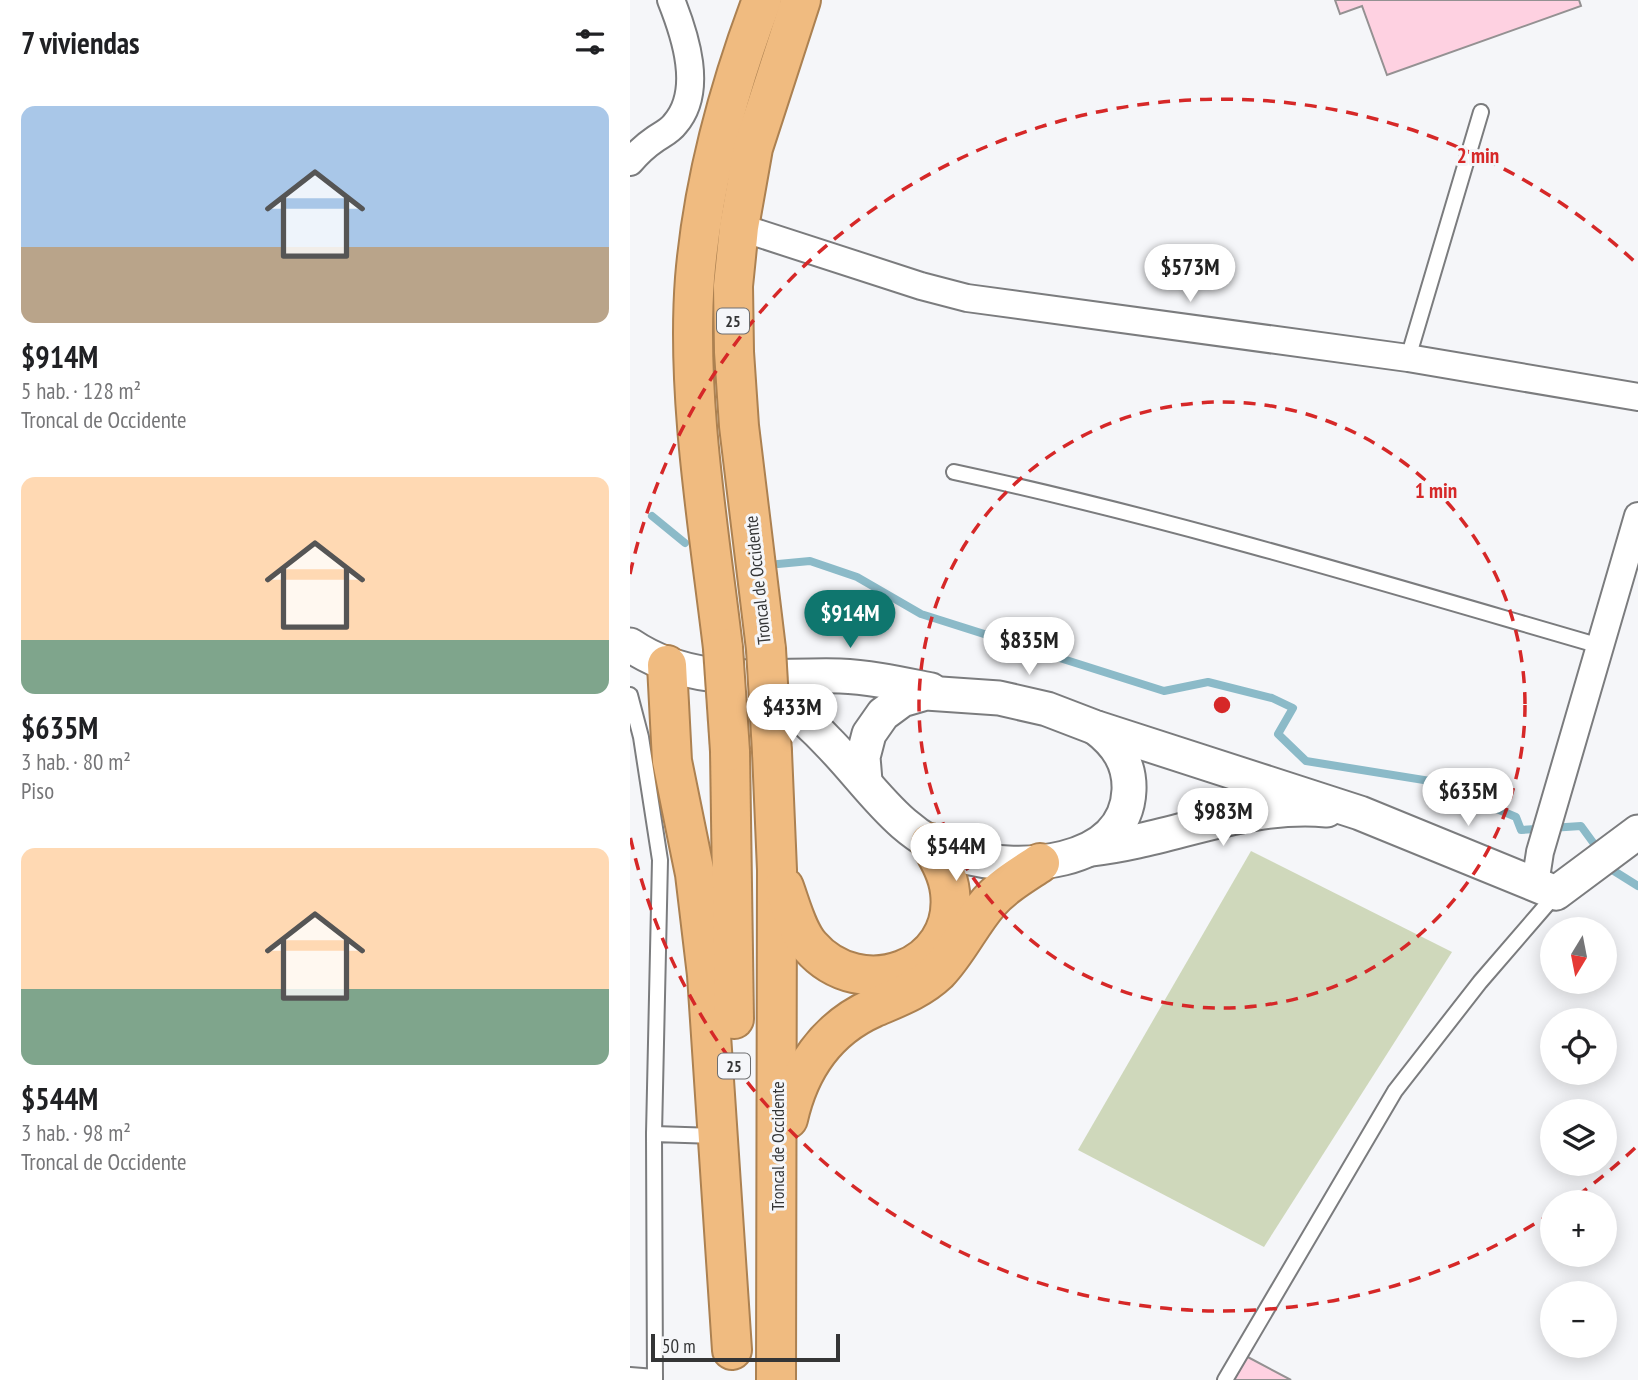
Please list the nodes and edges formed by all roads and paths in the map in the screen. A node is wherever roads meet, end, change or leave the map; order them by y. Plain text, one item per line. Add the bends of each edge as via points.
1 (671, 0) edge
2 (762, 0) edge
3 (801, 0) edge
4 (1481, 112) dead end
5 (630, 162) edge
6 (739, 227) junction
7 (1408, 358) junction
8 (1638, 397) edge
9 (954, 472) dead end
10 (1638, 516) edge
11 (630, 645) edge
12 (1600, 646) junction
13 (744, 658) junction
14 (667, 665) junction
15 (950, 694) junction
16 (630, 695) edge
17 (1094, 727) junction
18 (865, 781) junction
19 (1360, 813) junction
20 (1626, 841) edge
21 (930, 843) junction
22 (1088, 849) junction
23 (1040, 863) junction
24 (777, 870) junction
25 (1557, 885) junction
26 (654, 1133) junction
27 (718, 1136) junction
28 (778, 1186) junction
29 (732, 1365) edge
30 (630, 1375) edge
31 (655, 1379) edge
32 (776, 1380) edge
33 (1225, 1380) edge

1 - 5 street via 684,39 689,95 675,124
2 - 13 highway, Troncal de Occidente / 25 via 736,67 716,145 695,280 698,426
3 - 6 highway, Troncal de Occidente / 25 via 753,148
4 - 7 lane
6 - 7 street via 967,298
6 - 13 highway, Troncal de Occidente / 25 via 733,286
7 - 8 street
9 - 12 lane via 1224,537
10 - 12 street
11 - 14 street
12 - 25 street via 1540,852
13 - 14 street via 705,675
13 - 15 street
13 - 18 street
13 - 24 highway, Troncal de Occidente / 25, bridge via 772,752
13 - 29 highway, Troncal de Occidente / 25, bridge via 730,751 736,1179
14 - 27 highway via 672,761 695,874 707,975
15 - 17 street via 999,698 1047,709
15 - 18 street via 926,693 902,700 883,714 869,734 863,757
16 - 26 lane via 660,860
17 - 19 street
17 - 22 street via 1124,758 1130,779 1129,801 1107,838
18 - 21 street via 905,826
19 - 22 street via 1311,808 1273,812
19 - 25 street
20 - 25 street
21 - 23 street via 984,862
21 - 24 highway via 947,876 951,896 948,918 939,940 925,956 904,970 881,976 843,971 807,943
22 - 23 street
23 - 28 highway via 989,902 938,972 898,999 848,1022 808,1063 789,1116
24 - 28 highway, Troncal de Occidente / 25
25 - 33 lane via 1395,1091
26 - 27 lane
26 - 31 lane
27 - 29 highway
28 - 32 highway, Troncal de Occidente / 25
30 - 31 lane

